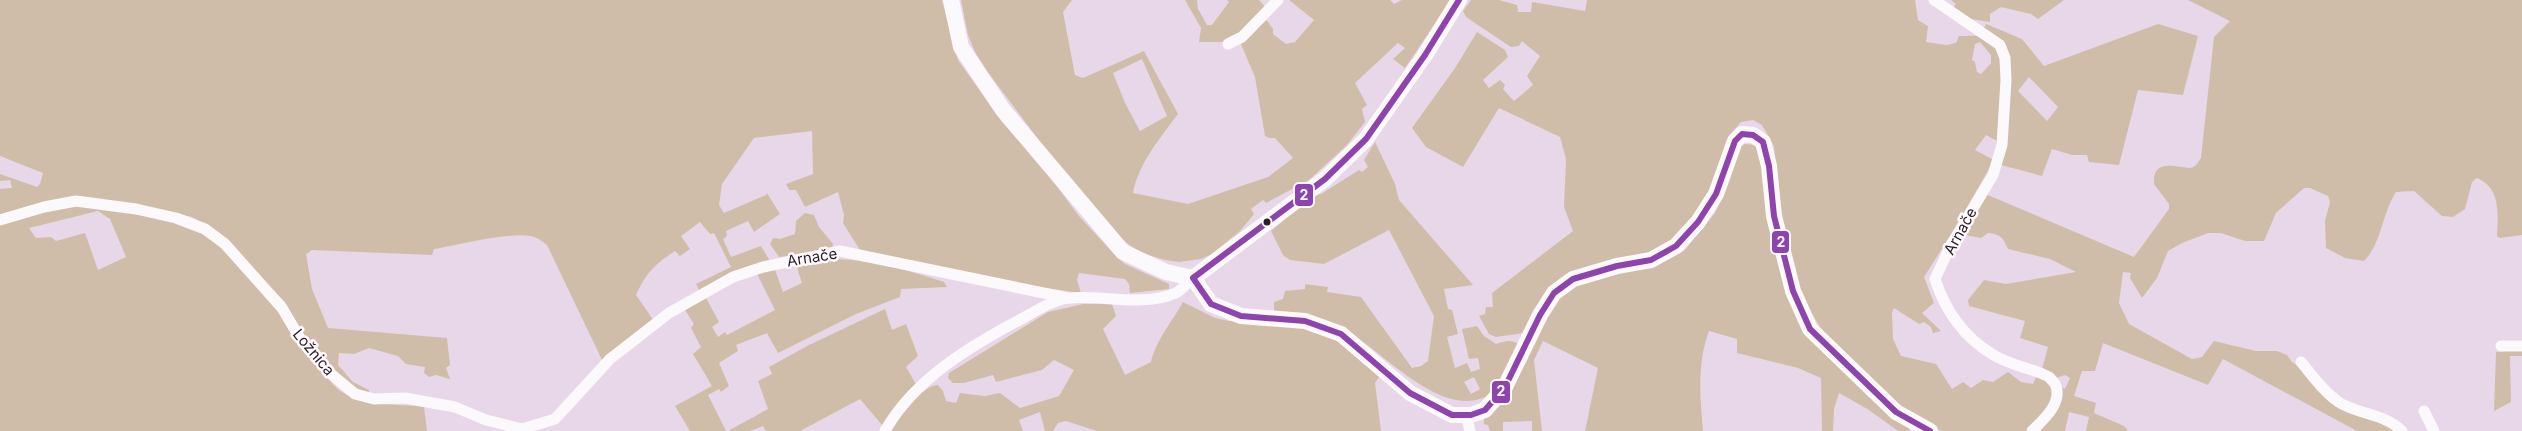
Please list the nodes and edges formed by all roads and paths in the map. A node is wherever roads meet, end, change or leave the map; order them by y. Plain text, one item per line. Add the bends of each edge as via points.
1 (951, 0) edge
2 (1278, 0) edge
3 (1459, 0) edge
4 (1934, 0) edge
5 (1228, 44) dead end
6 (0, 220) edge
7 (1193, 278) junction
8 (1068, 298) junction
9 (2501, 346) dead end
10 (2522, 346) edge
11 (610, 359) joint
12 (2301, 362) dead end
13 (2424, 411) dead end
14 (1466, 414) junction
15 (885, 431) edge
16 (1470, 431) edge
17 (1930, 431) edge
18 (2032, 431) edge
19 (2402, 431) edge
20 (2434, 431) edge

1 - 7 street via 961,47 1003,110 1124,252 1166,272
2 - 5 street via 1242,37
3 - 7 street via 1426,55 1366,140 1326,179
4 - 18 street, Arnače via 2000,46 2005,58 2006,80 2002,145 1993,175 1951,245 1935,279 1943,302 1968,335 1991,354 2050,377 2056,385 2057,397 2051,409
6 - 11 street, Ložnica via 76,201 136,209 205,229 225,244 282,308 301,340 331,374 355,394 374,399 405,398 455,407 486,420 522,429 555,419
7 - 8 street, Arnače via 1177,292 1152,298
7 - 14 street via 1210,304 1241,316 1305,321 1341,334 1410,393 1452,414
8 - 11 street, Arnače via 840,251 763,266 733,277 669,313
8 - 15 street, Arnače via 996,332 947,365 914,393
9 - 10 street
12 - 19 street via 2341,403 2388,420
13 - 20 street
14 - 16 street
14 - 17 street via 1485,410 1505,387 1554,293 1574,279 1650,260 1676,246 1698,222 1716,194 1734,141 1742,134 1753,135 1763,142 1774,216 1793,290 1810,329 1896,412

